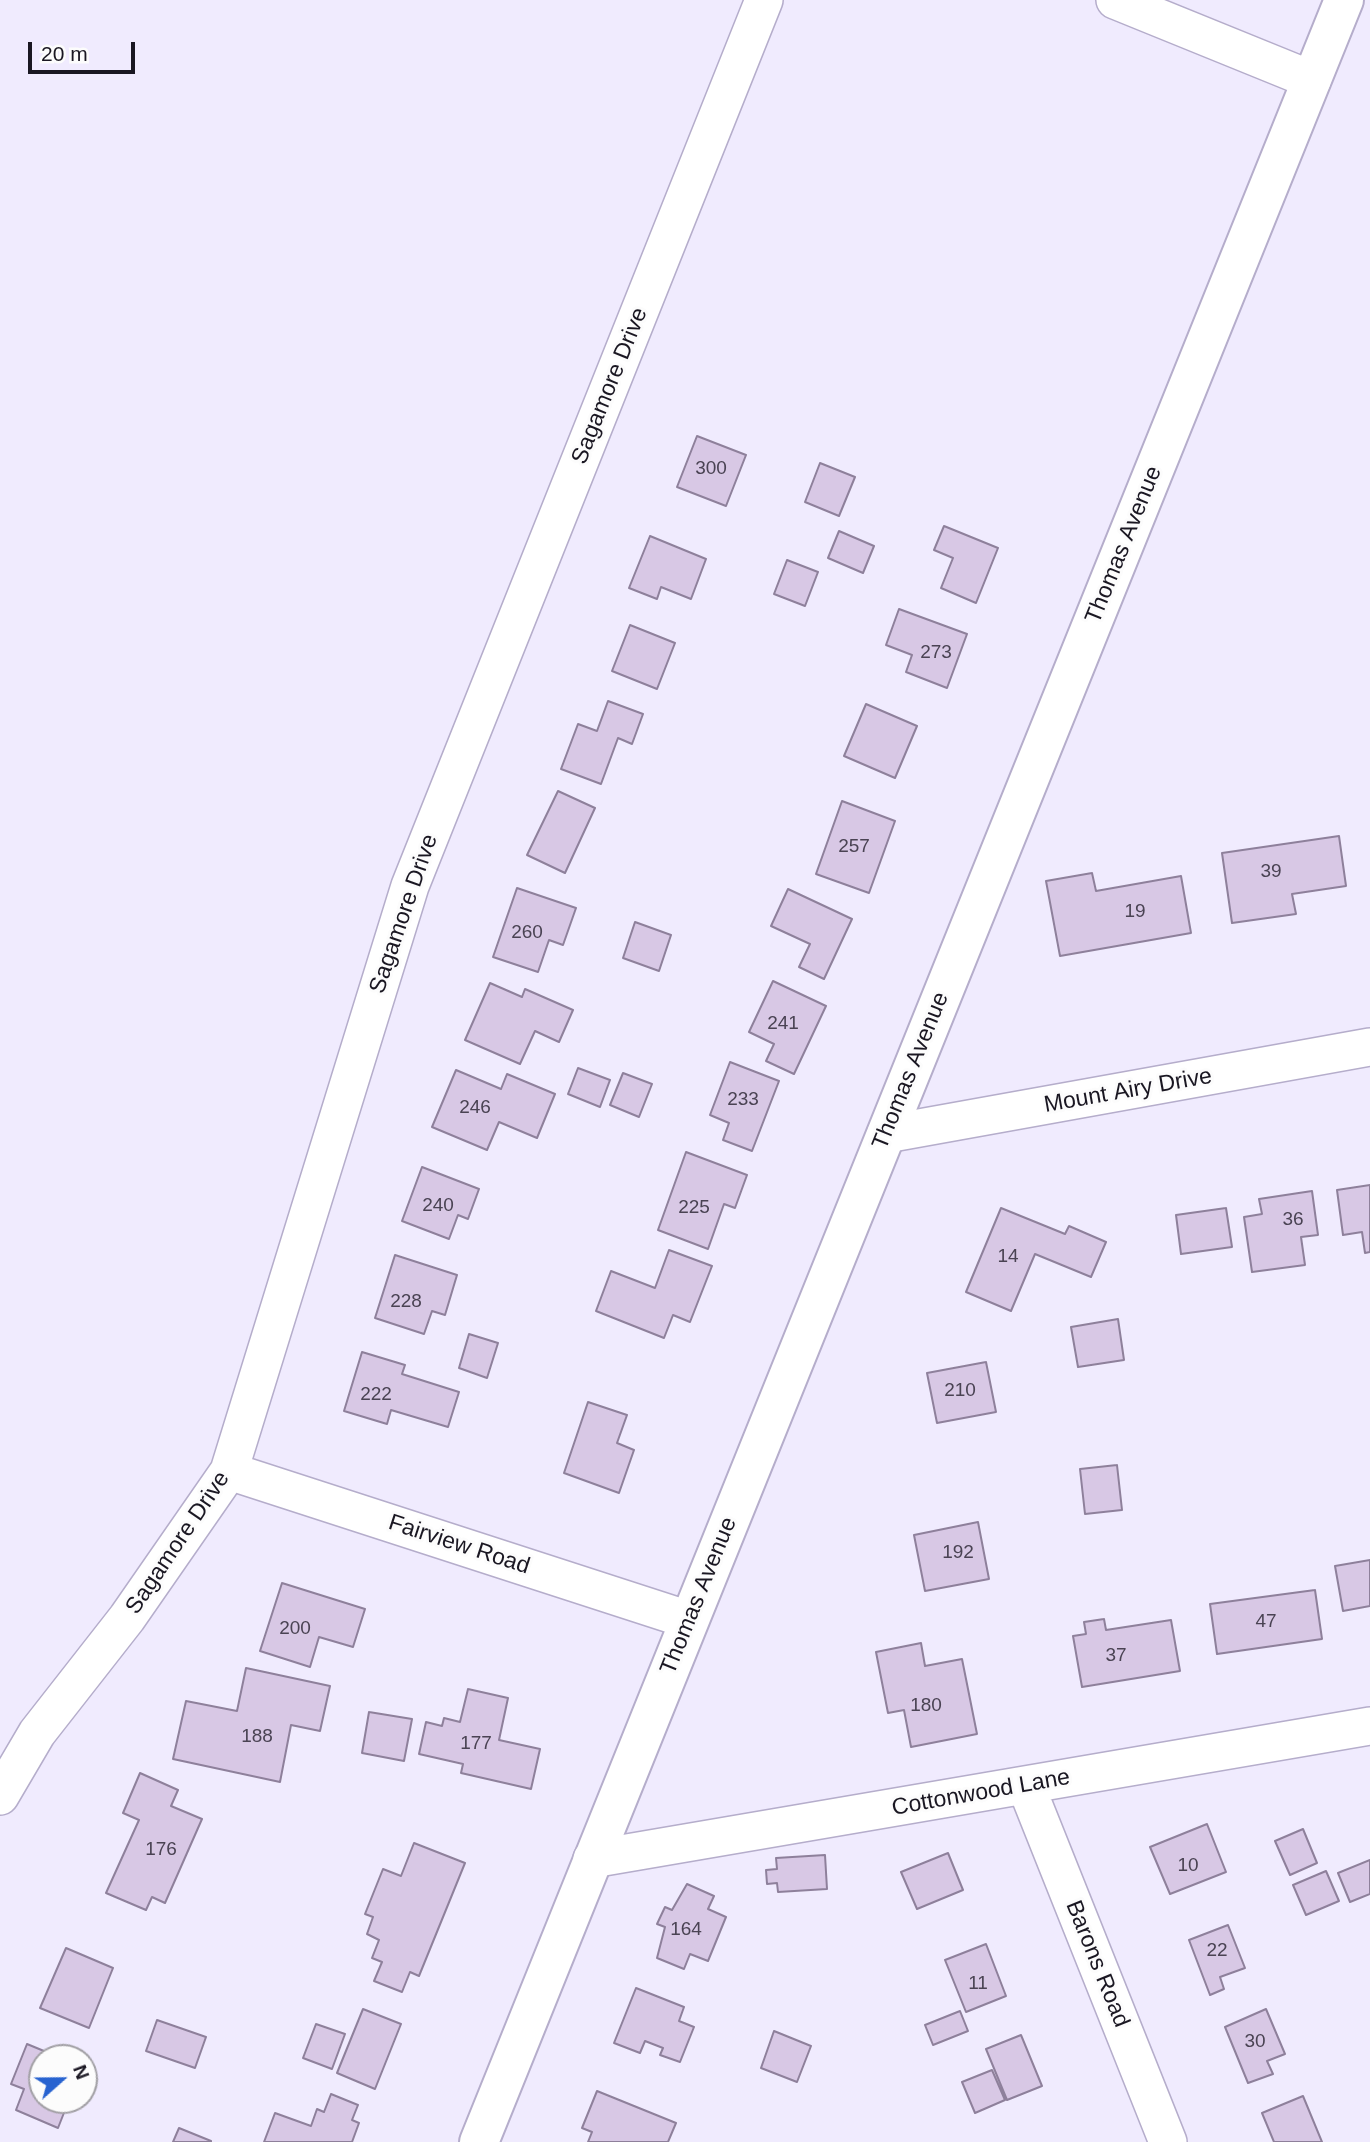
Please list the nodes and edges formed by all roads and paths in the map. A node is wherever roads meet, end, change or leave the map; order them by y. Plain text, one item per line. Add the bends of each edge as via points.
1 (764, 0) edge
2 (1115, 0) edge
3 (1344, 0) edge
4 (1312, 80) junction
5 (1370, 1047) edge
6 (886, 1134) junction
7 (229, 1471) junction
8 (689, 1620) junction
9 (1370, 1726) edge
10 (1026, 1786) junction
11 (0, 1796) edge
12 (592, 1858) junction
13 (479, 2142) edge
14 (1168, 2142) edge

1 - 7 street, Sagamore Drive via 410,886
2 - 4 street
3 - 4 main road, Thomas Avenue
4 - 6 main road, Thomas Avenue
5 - 6 street, Mount Airy Drive
6 - 8 main road, Thomas Avenue
7 - 8 street, Fairview Road
7 - 11 street, Sagamore Drive via 127,1618 37,1733
8 - 12 main road, Thomas Avenue
9 - 10 street, Cottonwood Lane
10 - 12 street, Cottonwood Lane
10 - 14 street, Barons Road
12 - 13 main road, Thomas Avenue

